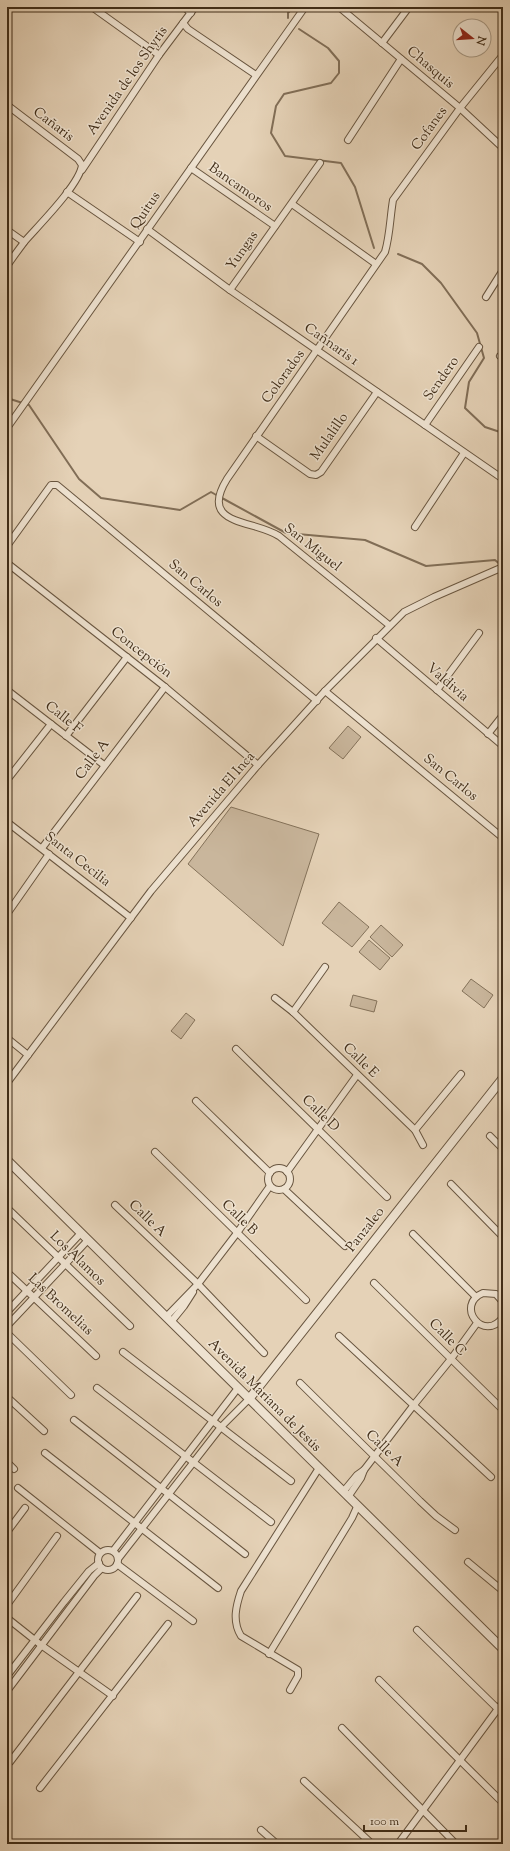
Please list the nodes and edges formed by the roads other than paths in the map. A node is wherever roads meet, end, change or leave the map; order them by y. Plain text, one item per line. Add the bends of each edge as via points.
1 (92, 7) edge
2 (184, 7) edge
3 (195, 7) edge
4 (305, 7) edge
5 (339, 7) edge
6 (409, 7) edge
7 (191, 13) junction
8 (184, 24) junction
9 (382, 43) junction
10 (159, 55) junction
11 (503, 55) edge
12 (401, 59) junction
13 (256, 75) junction
14 (7, 105) edge
15 (460, 108) junction
16 (348, 140) dead end
17 (503, 148) edge
18 (320, 163) dead end
19 (82, 167) junction
20 (191, 168) junction
21 (67, 192) junction
22 (393, 200) joint
23 (292, 204) junction
24 (275, 226) junction
25 (148, 229) junction
26 (7, 230) edge
27 (24, 242) junction
28 (140, 242) junction
29 (376, 264) junction
30 (7, 266) edge
31 (503, 270) edge
32 (497, 279) junction
33 (503, 284) edge
34 (230, 290) junction
35 (486, 296) dead end
36 (479, 347) dead end
37 (318, 351) junction
38 (377, 392) junction
39 (425, 425) junction
40 (7, 428) edge
41 (256, 436) junction
42 (464, 453) junction
43 (227, 479) joint
44 (503, 479) edge
45 (415, 527) dead end
46 (7, 546) edge
47 (7, 563) edge
48 (501, 568) edge
49 (390, 625) junction
50 (479, 633) dead end
51 (376, 638) junction
52 (127, 657) junction
53 (165, 687) junction
54 (7, 690) edge
55 (437, 690) junction
56 (325, 691) junction
57 (317, 701) junction
58 (503, 715) edge
59 (51, 724) junction
60 (488, 734) junction
61 (66, 736) junction
62 (503, 746) edge
63 (104, 765) junction
64 (258, 765) junction
65 (7, 780) edge
66 (7, 822) edge
67 (503, 838) edge
68 (42, 848) junction
69 (49, 854) junction
70 (7, 914) edge
71 (131, 918) junction
72 (325, 966) dead end
73 (275, 998) dead end
74 (293, 1012) junction
75 (7, 1038) edge
76 (236, 1049) dead end
77 (28, 1055) junction
78 (461, 1074) dead end
79 (357, 1075) junction
80 (503, 1078) edge
81 (7, 1083) edge
82 (196, 1101) dead end
83 (318, 1128) junction
84 (415, 1130) junction
85 (490, 1136) dead end
86 (423, 1145) dead end
87 (503, 1150) edge
88 (155, 1152) dead end
89 (7, 1160) edge
90 (287, 1172) junction
91 (270, 1173) junction
92 (451, 1184) dead end
93 (270, 1186) junction
94 (284, 1189) junction
95 (387, 1197) dead end
96 (115, 1205) dead end
97 (7, 1208) edge
98 (80, 1233) junction
99 (237, 1233) junction
100 (413, 1234) dead end
101 (503, 1237) edge
102 (88, 1240) junction
103 (345, 1246) dead end
104 (58, 1258) junction
105 (66, 1265) junction
106 (7, 1272) edge
107 (374, 1283) dead end
108 (198, 1284) junction
109 (503, 1290) edge
110 (27, 1291) junction
111 (498, 1296) junction
112 (476, 1297) junction
113 (34, 1298) junction
114 (306, 1300) dead end
115 (503, 1302) edge
116 (7, 1312) edge
117 (169, 1320) junction
118 (502, 1321) edge
119 (477, 1323) junction
120 (7, 1326) edge
121 (130, 1326) dead end
122 (7, 1333) edge
123 (338, 1336) dead end
124 (123, 1352) dead end
125 (264, 1353) dead end
126 (96, 1356) dead end
127 (451, 1359) junction
128 (300, 1383) dead end
129 (97, 1388) dead end
130 (238, 1388) junction
131 (71, 1395) dead end
132 (7, 1397) edge
133 (249, 1399) junction
134 (413, 1406) junction
135 (503, 1410) edge
136 (74, 1420) dead end
137 (212, 1420) junction
138 (221, 1427) junction
139 (44, 1431) dead end
140 (45, 1453) dead end
141 (185, 1456) junction
142 (375, 1457) junction
143 (7, 1462) edge
144 (193, 1462) junction
145 (319, 1468) junction
146 (14, 1469) dead end
147 (491, 1477) dead end
148 (291, 1481) dead end
149 (18, 1488) dead end
150 (161, 1488) junction
151 (169, 1494) junction
152 (345, 1494) junction
153 (358, 1507) junction
154 (25, 1508) dead end
155 (135, 1522) junction
156 (271, 1522) dead end
157 (142, 1528) junction
158 (455, 1530) dead end
159 (7, 1532) edge
160 (57, 1536) dead end
161 (113, 1551) junction
162 (100, 1553) junction
163 (245, 1554) dead end
164 (117, 1561) junction
165 (468, 1562) dead end
166 (100, 1566) junction
167 (218, 1588) dead end
168 (503, 1590) edge
169 (137, 1596) dead end
170 (64, 1602) junction
171 (7, 1605) edge
172 (70, 1608) junction
173 (7, 1618) edge
174 (193, 1622) dead end
175 (168, 1624) dead end
176 (416, 1630) dead end
177 (34, 1640) junction
178 (41, 1645) junction
179 (503, 1649) edge
180 (270, 1654) junction
181 (78, 1672) junction
182 (7, 1676) edge
183 (379, 1680) dead end
184 (7, 1690) edge
185 (290, 1690) dead end
186 (113, 1696) junction
187 (503, 1702) edge
188 (498, 1709) junction
189 (503, 1714) edge
190 (342, 1728) dead end
191 (460, 1760) junction
192 (10, 1762) dead end
193 (304, 1781) dead end
194 (40, 1788) dead end
195 (503, 1803) edge
196 (424, 1811) junction
197 (261, 1830) dead end
198 (277, 1844) edge
199 (372, 1844) edge
200 (398, 1844) edge
201 (456, 1844) edge

1 - 10 street
2 - 7 street
3 - 7 street, Avenida de los Shyris
4 - 13 street, Quitus
5 - 9 street, Chasquis
6 - 9 street
7 - 8 street, Avenida de los Shyris
8 - 10 street, Avenida de los Shyris
8 - 13 street
9 - 12 street, Chasquis
10 - 19 street, Avenida de los Shyris
11 - 15 street, Cofanes
12 - 15 street, Chasquis
12 - 16 street
13 - 20 street, Quitus
14 - 19 street, Cañaris via 78,159
15 - 17 street, Chasquis
15 - 22 street, Cofanes
18 - 23 street, Yungas
19 - 21 street, Avenida de los Shyris
20 - 24 street, Bancamoros
20 - 25 street, Quitus
21 - 27 street, Avenida de los Shyris
21 - 28 street
22 - 29 street, Colorados via 389,240 385,252
23 - 24 street, Yungas
23 - 29 street
24 - 34 street, Yungas
25 - 28 street, Quitus
25 - 34 street, Cañnaris 1
26 - 27 street
27 - 30 street, Avenida de los Shyris
28 - 40 street, Quitus
29 - 37 street, Colorados
31 - 32 street
32 - 33 street
32 - 35 street
34 - 37 street, Cañnaris 1
36 - 39 street, Sendero
37 - 38 street, Cañnaris 1
37 - 41 street, Colorados
38 - 39 street, Cañnaris 1
38 - 41 street, Mulalillo via 316,476
39 - 42 street, Cañnaris 1
41 - 43 street, Colorados
42 - 44 street, Cañnaris 1
42 - 45 street
43 - 49 street, San Miguel via 218,499 220,510 227,518 266,528 279,536
46 - 57 street, San Carlos via 51,485 57,484
47 - 52 street, Concepción
48 - 49 street, Avenida El Inca via 410,608
49 - 51 street, Avenida El Inca
50 - 55 street
51 - 55 street, Valdivia
51 - 56 street, Avenida El Inca
52 - 53 street, Concepción
52 - 61 street
53 - 63 street, Calle A
53 - 64 street, Concepción
54 - 59 street, Calle F
55 - 60 street, Valdivia
56 - 57 street, Avenida El Inca
56 - 67 street, San Carlos
57 - 64 street, Avenida El Inca
58 - 60 street
59 - 61 street, Calle F
59 - 65 street
60 - 62 street, Valdivia
61 - 63 street, Calle F
63 - 68 street, Calle A
64 - 71 street, Avenida El Inca
66 - 68 street, Santa Cecilia
68 - 69 street, Santa Cecilia
69 - 70 street
69 - 71 street, Santa Cecilia
71 - 77 street, Avenida El Inca
72 - 74 street
73 - 74 street, Calle E
74 - 79 street, Calle E
75 - 77 street
76 - 83 street, Calle D
77 - 81 street, Avenida El Inca
78 - 84 street
79 - 83 street
79 - 84 street, Calle E
80 - 133 street, Panzaleo
82 - 91 street
83 - 90 street
83 - 95 street, Calle D
84 - 86 street, Calle E
85 - 87 street
88 - 99 street, Calle B
89 - 98 street, Avenida Mariana de Jesús
90 - 91 street via 278,1168
90 - 94 street via 289,1182
91 - 93 street
92 - 101 street
93 - 94 street via 277,1190
93 - 99 street
94 - 103 street
96 - 108 street, Calle A
97 - 104 street, Los Alamos
98 - 102 street, Avenida Mariana de Jesús
98 - 104 street
99 - 108 street
99 - 114 street, Calle B
100 - 112 street
102 - 105 street
102 - 117 street, Avenida Mariana de Jesús
104 - 105 street, Los Alamos
104 - 110 street
105 - 113 street
105 - 121 street, Los Alamos
106 - 110 street, Las Bromelias
107 - 127 street, Calle C
108 - 117 street via 184,1306
108 - 125 street, Calle A
109 - 111 street
110 - 113 street, Las Bromelias
110 - 116 street
111 - 112 street via 488,1292
111 - 115 street
112 - 119 street via 471,1310
113 - 120 street
113 - 126 street, Las Bromelias
117 - 130 street, Avenida Mariana de Jesús
118 - 119 street via 491,1326
119 - 127 street
122 - 131 street
123 - 134 street
124 - 137 street
127 - 134 street
127 - 135 street, Calle C
128 - 142 street, Calle A
129 - 141 street
130 - 133 street, Avenida Mariana de Jesús
130 - 137 street
132 - 139 street
133 - 138 street
133 - 145 street, Avenida Mariana de Jesús
134 - 142 street
134 - 147 street
136 - 150 street
137 - 138 street
137 - 141 street
138 - 144 street
138 - 148 street
140 - 155 street
141 - 144 street
141 - 150 street
142 - 152 street via 361,1478
142 - 158 street, Calle A via 436,1516
143 - 146 street
144 - 151 street
144 - 156 street
145 - 152 street, Avenida Mariana de Jesús
145 - 180 street via 241,1591 236,1604 237,1629 241,1636
149 - 162 street
150 - 151 street
150 - 155 street
151 - 157 street
151 - 163 street
152 - 153 street, Avenida Mariana de Jesús
153 - 179 street, Avenida Mariana de Jesús
153 - 180 street
154 - 159 street
155 - 157 street
155 - 161 street
157 - 164 street
157 - 167 street
160 - 171 street
161 - 162 street via 106,1550
161 - 164 street
162 - 166 street
164 - 166 street via 110,1569
164 - 174 street
165 - 168 street
166 - 170 street via 90,1571
166 - 172 street
169 - 181 street
170 - 172 street
170 - 177 street
172 - 178 street
173 - 177 street
175 - 186 street
176 - 188 street
177 - 178 street
177 - 182 street
178 - 181 street
178 - 184 street
180 - 185 street via 298,1670 298,1676
181 - 186 street
181 - 192 street
183 - 191 street
186 - 194 street
187 - 188 street
188 - 189 street
188 - 191 street
190 - 196 street
191 - 195 street
191 - 196 street
193 - 199 street
196 - 200 street
196 - 201 street
197 - 198 street

